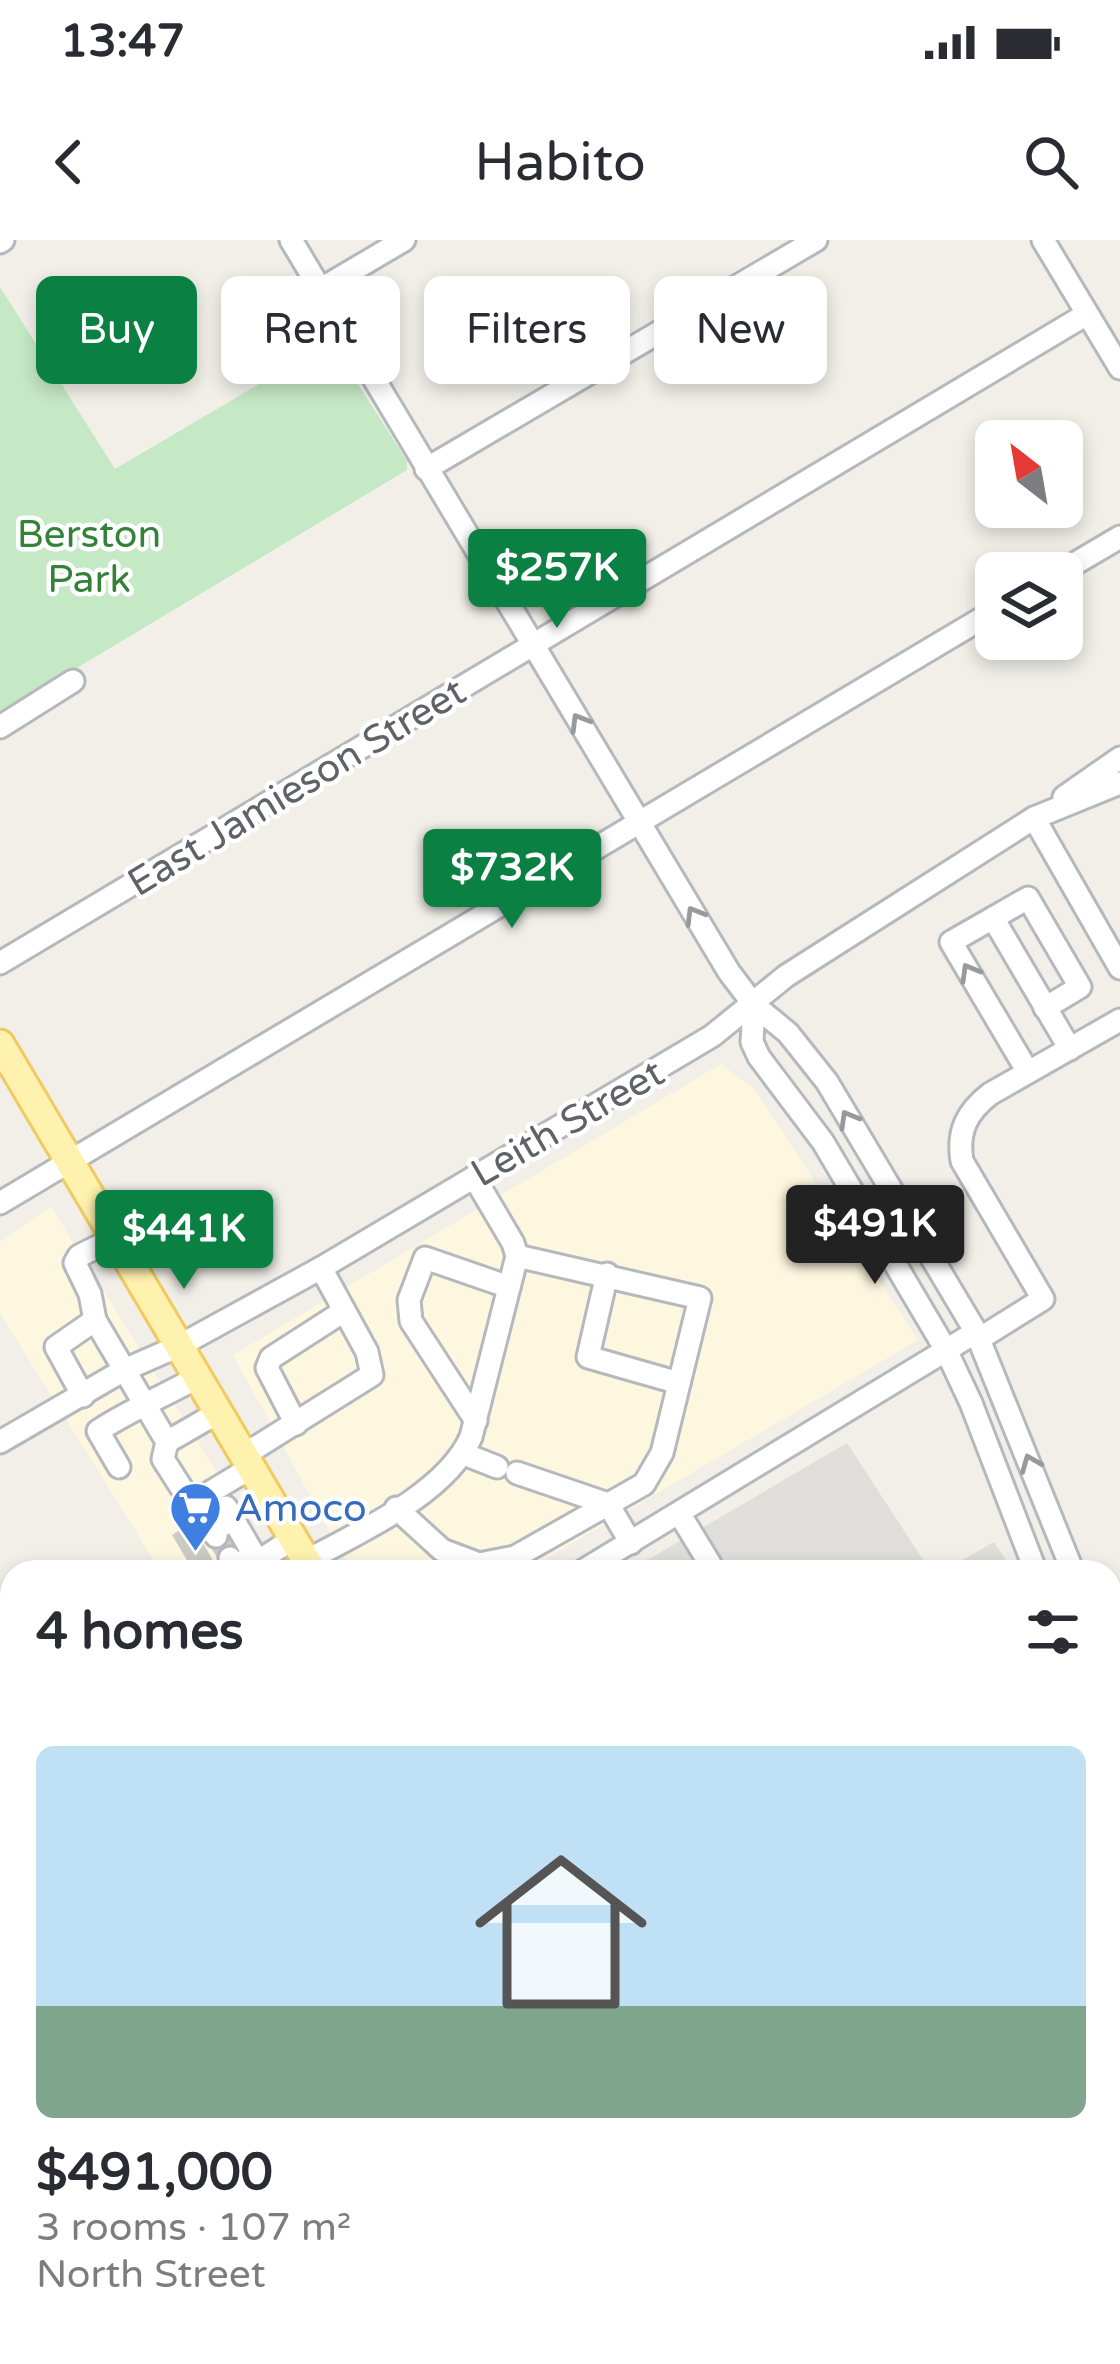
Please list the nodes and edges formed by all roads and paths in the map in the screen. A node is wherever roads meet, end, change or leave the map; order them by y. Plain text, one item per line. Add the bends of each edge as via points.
1 (291, 240) edge
2 (404, 240) edge
3 (816, 240) edge
4 (1043, 240) edge
5 (313, 276) edge
6 (344, 276) edge
7 (1087, 314) junction
8 (1120, 368) edge
9 (377, 384) edge
10 (427, 469) junction
11 (1120, 537) edge
12 (1083, 559) edge
13 (975, 623) edge
14 (532, 644) junction
15 (73, 681) dead end
16 (0, 727) edge
17 (1120, 758) edge
18 (1120, 783) edge
19 (1034, 818) junction
20 (639, 823) junction
21 (993, 918) junction
22 (0, 963) edge
23 (1120, 968) edge
24 (754, 1005) junction
25 (1045, 1008) junction
26 (1120, 1020) edge
27 (0, 1044) edge
28 (1070, 1048) junction
29 (1028, 1072) junction
30 (71, 1164) junction
31 (474, 1177) junction
32 (0, 1203) edge
33 (115, 1238) junction
34 (517, 1256) junction
35 (321, 1268) junction
36 (607, 1274) junction
37 (509, 1286) junction
38 (344, 1311) junction
39 (95, 1320) junction
40 (977, 1336) junction
41 (179, 1346) junction
42 (946, 1351) junction
43 (124, 1370) junction
44 (198, 1377) junction
45 (679, 1383) junction
46 (83, 1396) junction
47 (146, 1407) junction
48 (219, 1412) junction
49 (476, 1421) junction
50 (296, 1424) junction
51 (0, 1442) edge
52 (167, 1442) junction
53 (464, 1454) junction
54 (248, 1461) junction
55 (119, 1467) dead end
56 (608, 1504) junction
57 (396, 1508) junction
58 (679, 1514) junction
59 (216, 1519) junction
60 (631, 1543) junction
61 (304, 1557) edge
62 (242, 1559) edge
63 (468, 1560) edge
64 (500, 1560) edge
65 (602, 1560) edge
66 (708, 1560) edge
67 (1031, 1560) edge
68 (1068, 1560) edge

1 - 5 street
2 - 6 street
3 - 10 street
4 - 7 street
7 - 8 street
7 - 14 street, East Jamieson Street
9 - 10 street
10 - 14 street
11 - 12 street
13 - 20 street
20 -> 14 street
14 - 22 street, East Jamieson Street
15 - 16 street
17 - 19 street
18 - 19 street, Leith Street
19 - 23 street
19 - 24 street, Leith Street via 786,976
24 -> 20 street
20 - 30 street
21 - 25 street
21 - 25 street via 1028,898 1060,951 1080,987
29 -> 21 street via 951,942
24 - 31 street, Leith Street
40 -> 24 street via 827,1082
24 - 42 street via 759,1057 823,1142
25 - 28 street
26 - 28 street
27 - 30 main road
28 - 29 street
29 - 40 street via 974,1107 959,1143 1043,1299
30 - 32 street
30 - 33 main road
31 - 34 street
31 - 35 street, Leith Street
33 - 39 street via 75,1263
33 - 41 main road
34 - 36 street
34 - 37 street
35 - 38 street
35 - 41 street, Leith Street
36 - 45 street via 588,1357
36 - 45 street via 700,1298
37 - 49 street
37 - 49 street via 425,1258 409,1300 411,1321
38 - 50 street via 267,1368
38 - 50 street via 372,1375
39 - 43 street
39 - 46 street via 56,1347
40 - 42 street
68 -> 40 street
41 - 43 street, Leith Street
41 - 44 main road
42 - 58 street
42 - 67 street
43 - 46 street, Leith Street
43 - 47 street
44 - 47 street
44 - 48 main road
45 - 56 street via 656,1464 644,1484
46 - 51 street, Leith Street
47 - 52 street
47 - 55 street via 98,1431
48 - 52 street
48 - 54 main road
49 - 53 street
50 - 54 street
52 - 59 street via 163,1459 186,1495
53 - 56 street
53 - 57 street
54 - 59 street
54 - 61 main road
56 - 60 street
56 - 64 street
57 - 61 street
57 - 63 street via 442,1550
58 - 60 street
58 - 66 street
59 - 62 street via 226,1508
60 - 65 street
61 - 62 street

